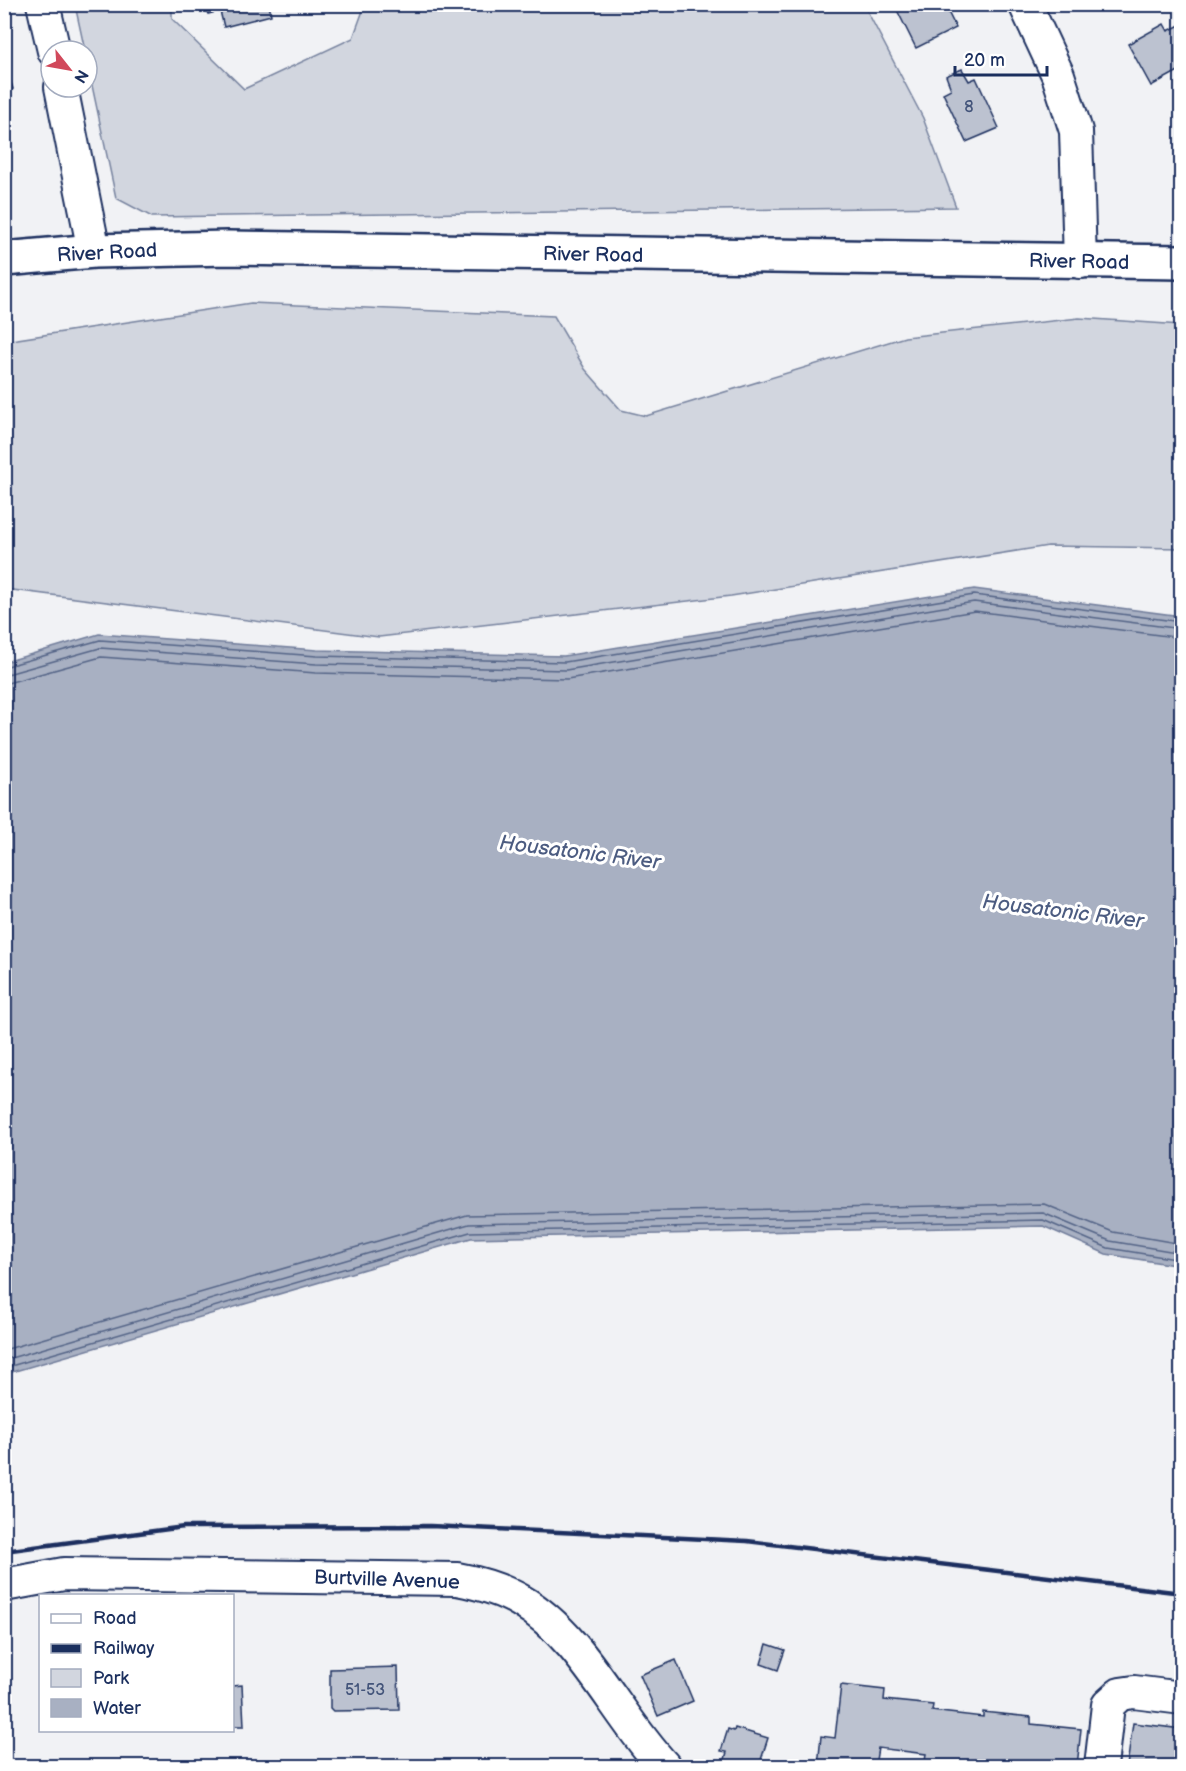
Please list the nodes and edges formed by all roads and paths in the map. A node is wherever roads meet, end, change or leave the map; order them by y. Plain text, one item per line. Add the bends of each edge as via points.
1 (43, 4) edge
2 (1024, 4) edge
3 (51, 39) edge
4 (63, 99) edge
5 (94, 251) junction
6 (4, 259) edge
7 (1080, 262) junction
8 (1182, 262) edge
9 (4, 1584) edge
10 (1182, 1698) edge
11 (664, 1767) edge
12 (1101, 1767) edge

1 - 3 street
2 - 7 street via 1058,75 1076,131
4 - 5 street
5 - 6 main road, River Road
5 - 7 main road, River Road via 228,248
7 - 8 main road, River Road
9 - 11 street, Burtville Avenue via 64,1574 457,1579 496,1589 521,1600 561,1633
10 - 12 street via 1120,1694 1108,1705

